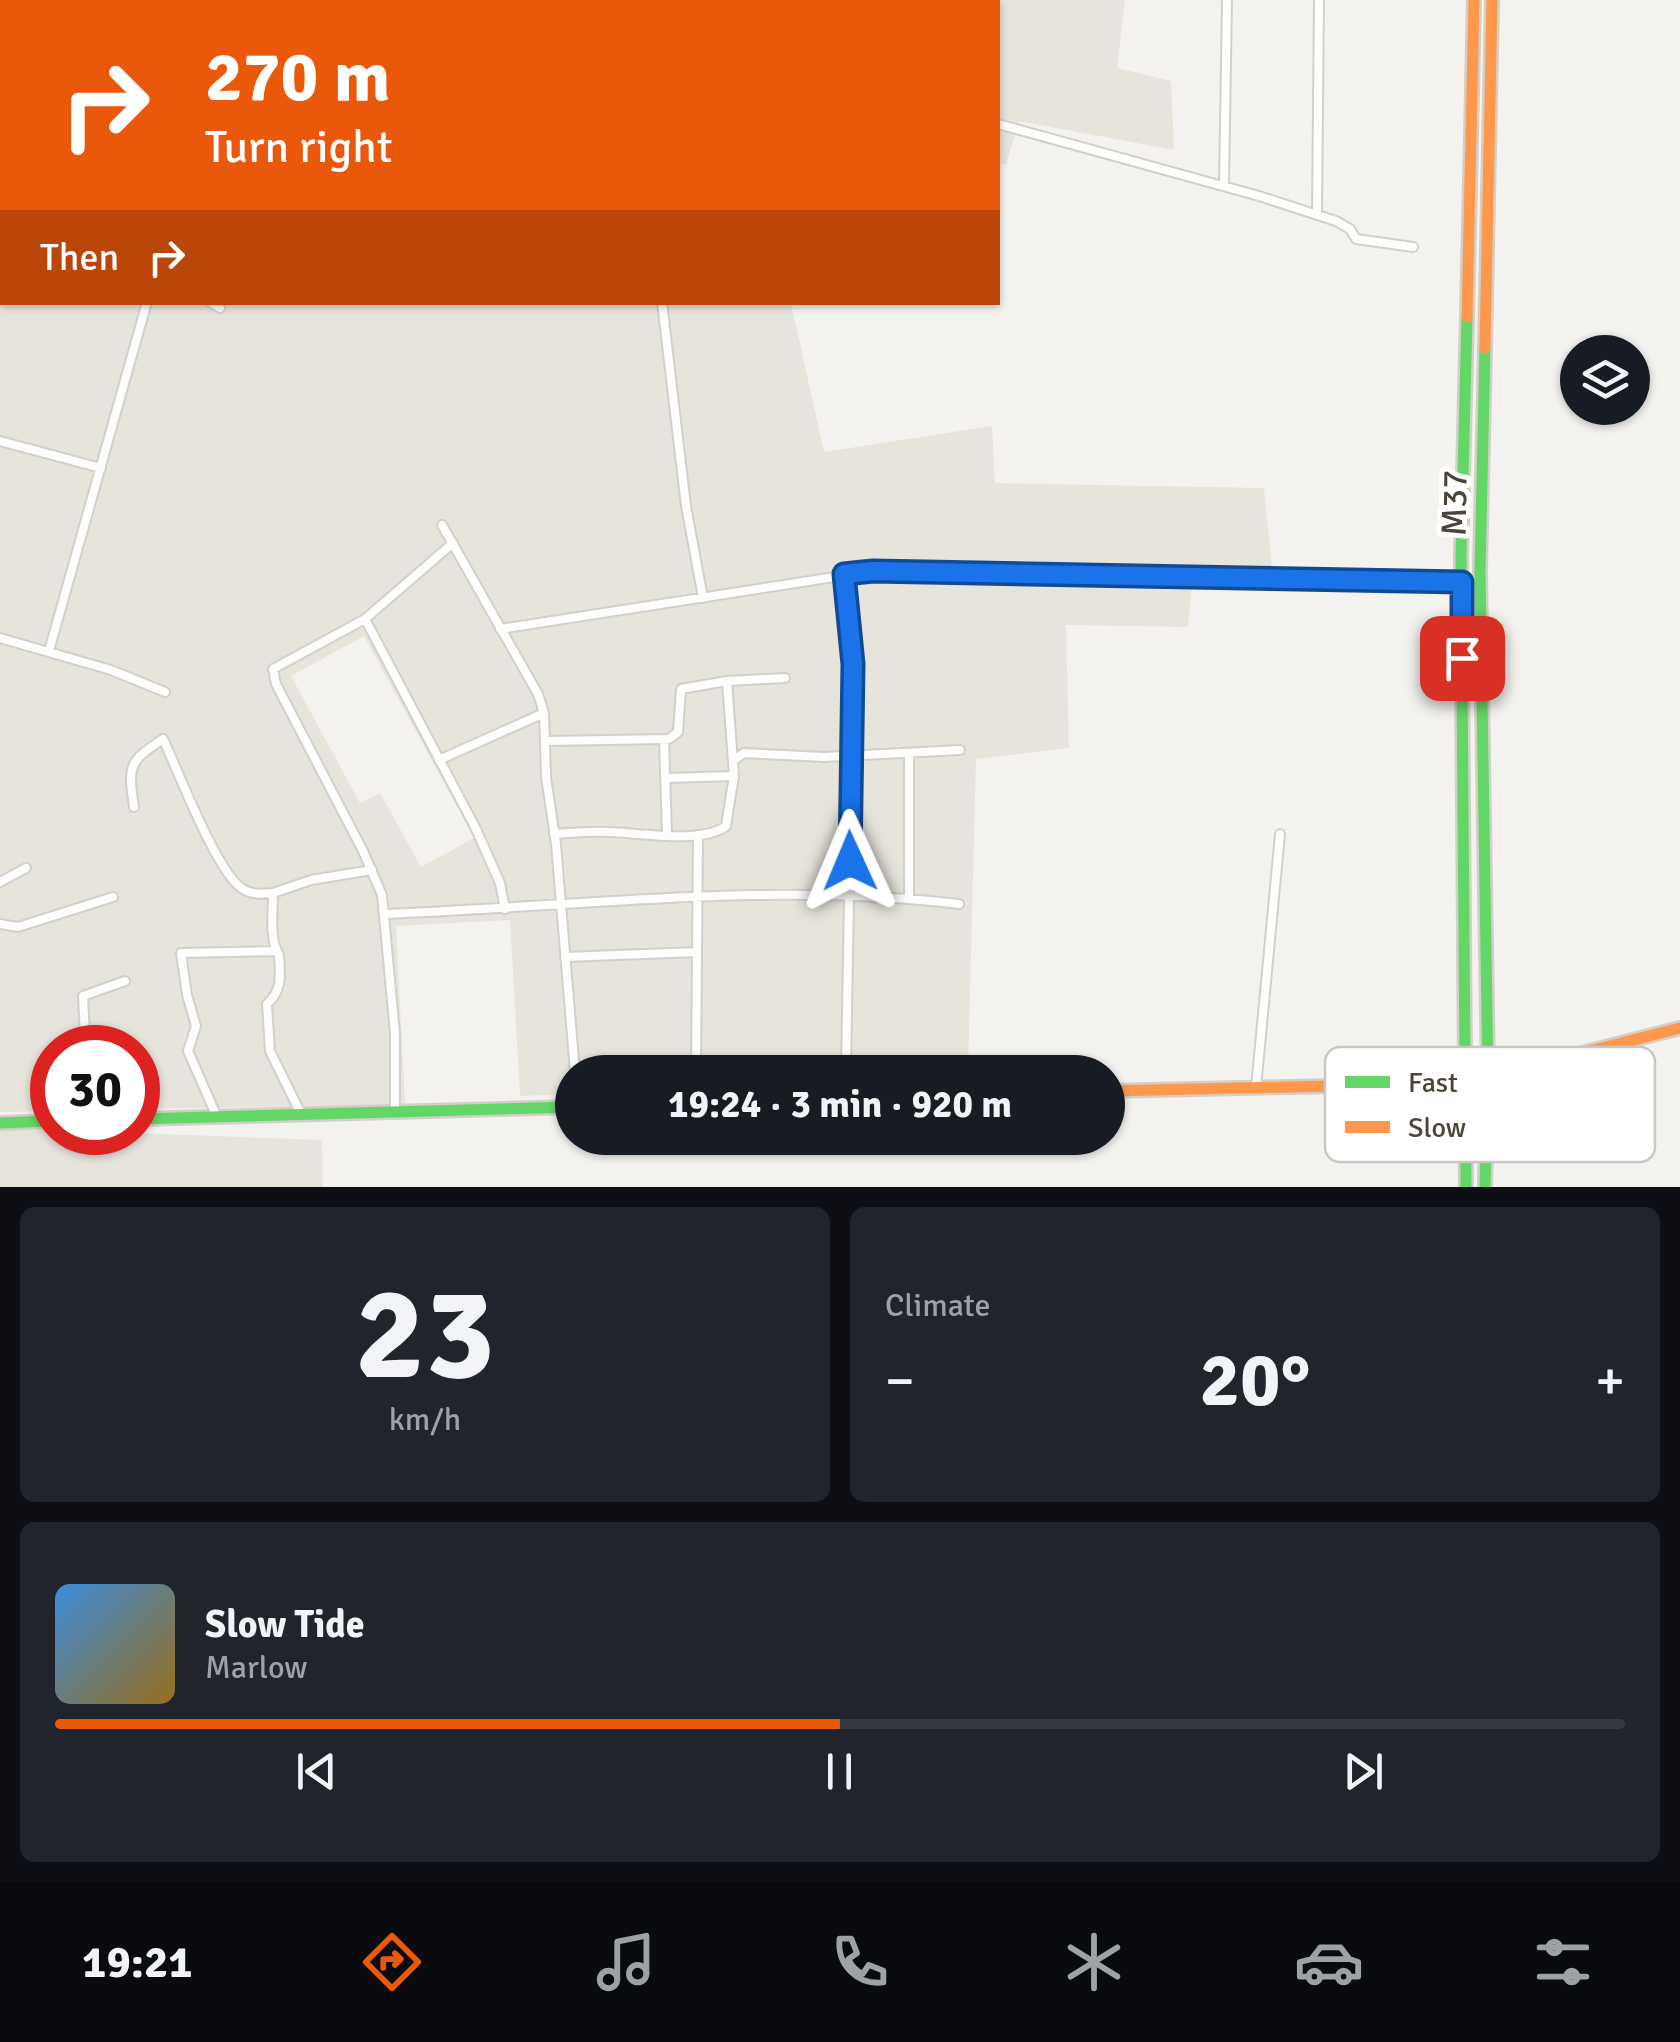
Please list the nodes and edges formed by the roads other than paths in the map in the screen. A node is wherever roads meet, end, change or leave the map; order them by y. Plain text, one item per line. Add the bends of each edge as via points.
1 (1227, 0) edge
2 (1318, 0) edge
3 (1474, 0) edge
4 (1492, 0) edge
5 (1000, 125) edge
6 (1224, 186) junction
7 (1317, 215) junction
8 (1488, 222) junction
9 (1469, 223) junction
10 (1413, 247) dead end
11 (146, 305) edge
12 (215, 305) edge
13 (662, 305) edge
14 (220, 308) dead end
15 (0, 441) edge
16 (101, 468) junction
17 (442, 525) dead end
18 (452, 543) junction
19 (844, 574) junction
20 (1462, 582) junction
21 (702, 598) junction
22 (364, 619) junction
23 (500, 629) junction
24 (0, 638) edge
25 (49, 651) junction
26 (785, 678) dead end
27 (726, 682) junction
28 (165, 692) dead end
29 (544, 713) junction
30 (664, 739) junction
31 (545, 741) junction
32 (960, 750) dead end
33 (908, 754) junction
34 (849, 756) junction
35 (439, 760) junction
36 (734, 760) junction
37 (734, 776) junction
38 (667, 778) junction
39 (134, 807) dead end
40 (554, 834) junction
41 (668, 834) junction
42 (1280, 834) dead end
43 (698, 835) junction
44 (26, 868) dead end
45 (372, 870) junction
46 (0, 882) edge
47 (273, 893) junction
48 (851, 896) junction
49 (113, 897) dead end
50 (909, 898) junction
51 (697, 899) junction
52 (959, 904) dead end
53 (560, 906) junction
54 (505, 909) junction
55 (385, 914) junction
56 (0, 924) edge
57 (275, 951) junction
58 (697, 952) junction
59 (564, 956) junction
60 (126, 981) dead end
61 (84, 1025) edge
62 (1680, 1028) edge
63 (1466, 1047) edge
64 (1488, 1047) edge
65 (1606, 1047) edge
66 (573, 1055) edge
67 (696, 1055) edge
68 (846, 1055) edge
69 (1325, 1085) edge
70 (1256, 1088) junction
71 (1125, 1090) edge
72 (555, 1107) edge
73 (396, 1111) junction
74 (301, 1114) junction
75 (216, 1117) junction
76 (160, 1118) edge
77 (30, 1122) edge
78 (0, 1123) edge
79 (1486, 1162) edge
80 (1485, 1187) edge

1 - 6 street
2 - 7 street
3 - 9 main road, M37 / M37
4 - 8 main road, M37 / M37
5 - 6 street
6 - 7 street
7 - 10 street via 1350,229 1356,239
8 - 9 main road
8 - 64 main road, M37 / M37 via 1480,571
9 - 20 main road, M37 / M37
11 - 16 street
12 - 14 street
13 - 21 street
15 - 16 street
16 - 25 street
17 - 18 street
18 - 22 street
18 - 23 street
19 - 20 street
19 - 21 street
19 - 34 street via 853,664
20 - 63 main road, M37 / M37
21 - 23 street
22 - 35 street
22 - 45 street via 273,669
23 - 29 street
24 - 25 street
25 - 28 street
26 - 27 street
27 - 30 street via 681,689 678,732
27 - 36 street
29 - 31 street
29 - 35 street
30 - 31 street
30 - 38 street
31 - 40 street
32 - 33 street
33 - 34 street
33 - 50 street
34 - 36 street via 744,753
34 - 48 street
35 - 54 street via 492,866
36 - 37 street
37 - 38 street
37 - 43 street via 726,826
38 - 41 street
39 - 47 street via 129,770 162,738 227,873 240,888
40 - 41 street
40 - 53 street
41 - 43 street
42 - 70 street
43 - 51 street
44 - 46 street
45 - 47 street
45 - 55 street
47 - 57 street
48 - 50 street
48 - 51 street
48 - 68 street
49 - 56 street via 18,927
50 - 52 street
51 - 53 street
51 - 58 street
53 - 54 street
53 - 59 street
54 - 55 street
55 - 73 street
57 - 74 street via 280,982 267,1004 270,1051
57 - 75 street via 181,952 196,1026 188,1051
58 - 59 street
58 - 67 street
59 - 66 street
60 - 61 street via 83,996
62 - 65 main road
69 - 70 main road
70 - 71 main road
72 - 73 main road
73 - 74 main road
74 - 75 main road
75 - 76 main road
77 - 78 main road
79 - 80 main road, M37 / M37

